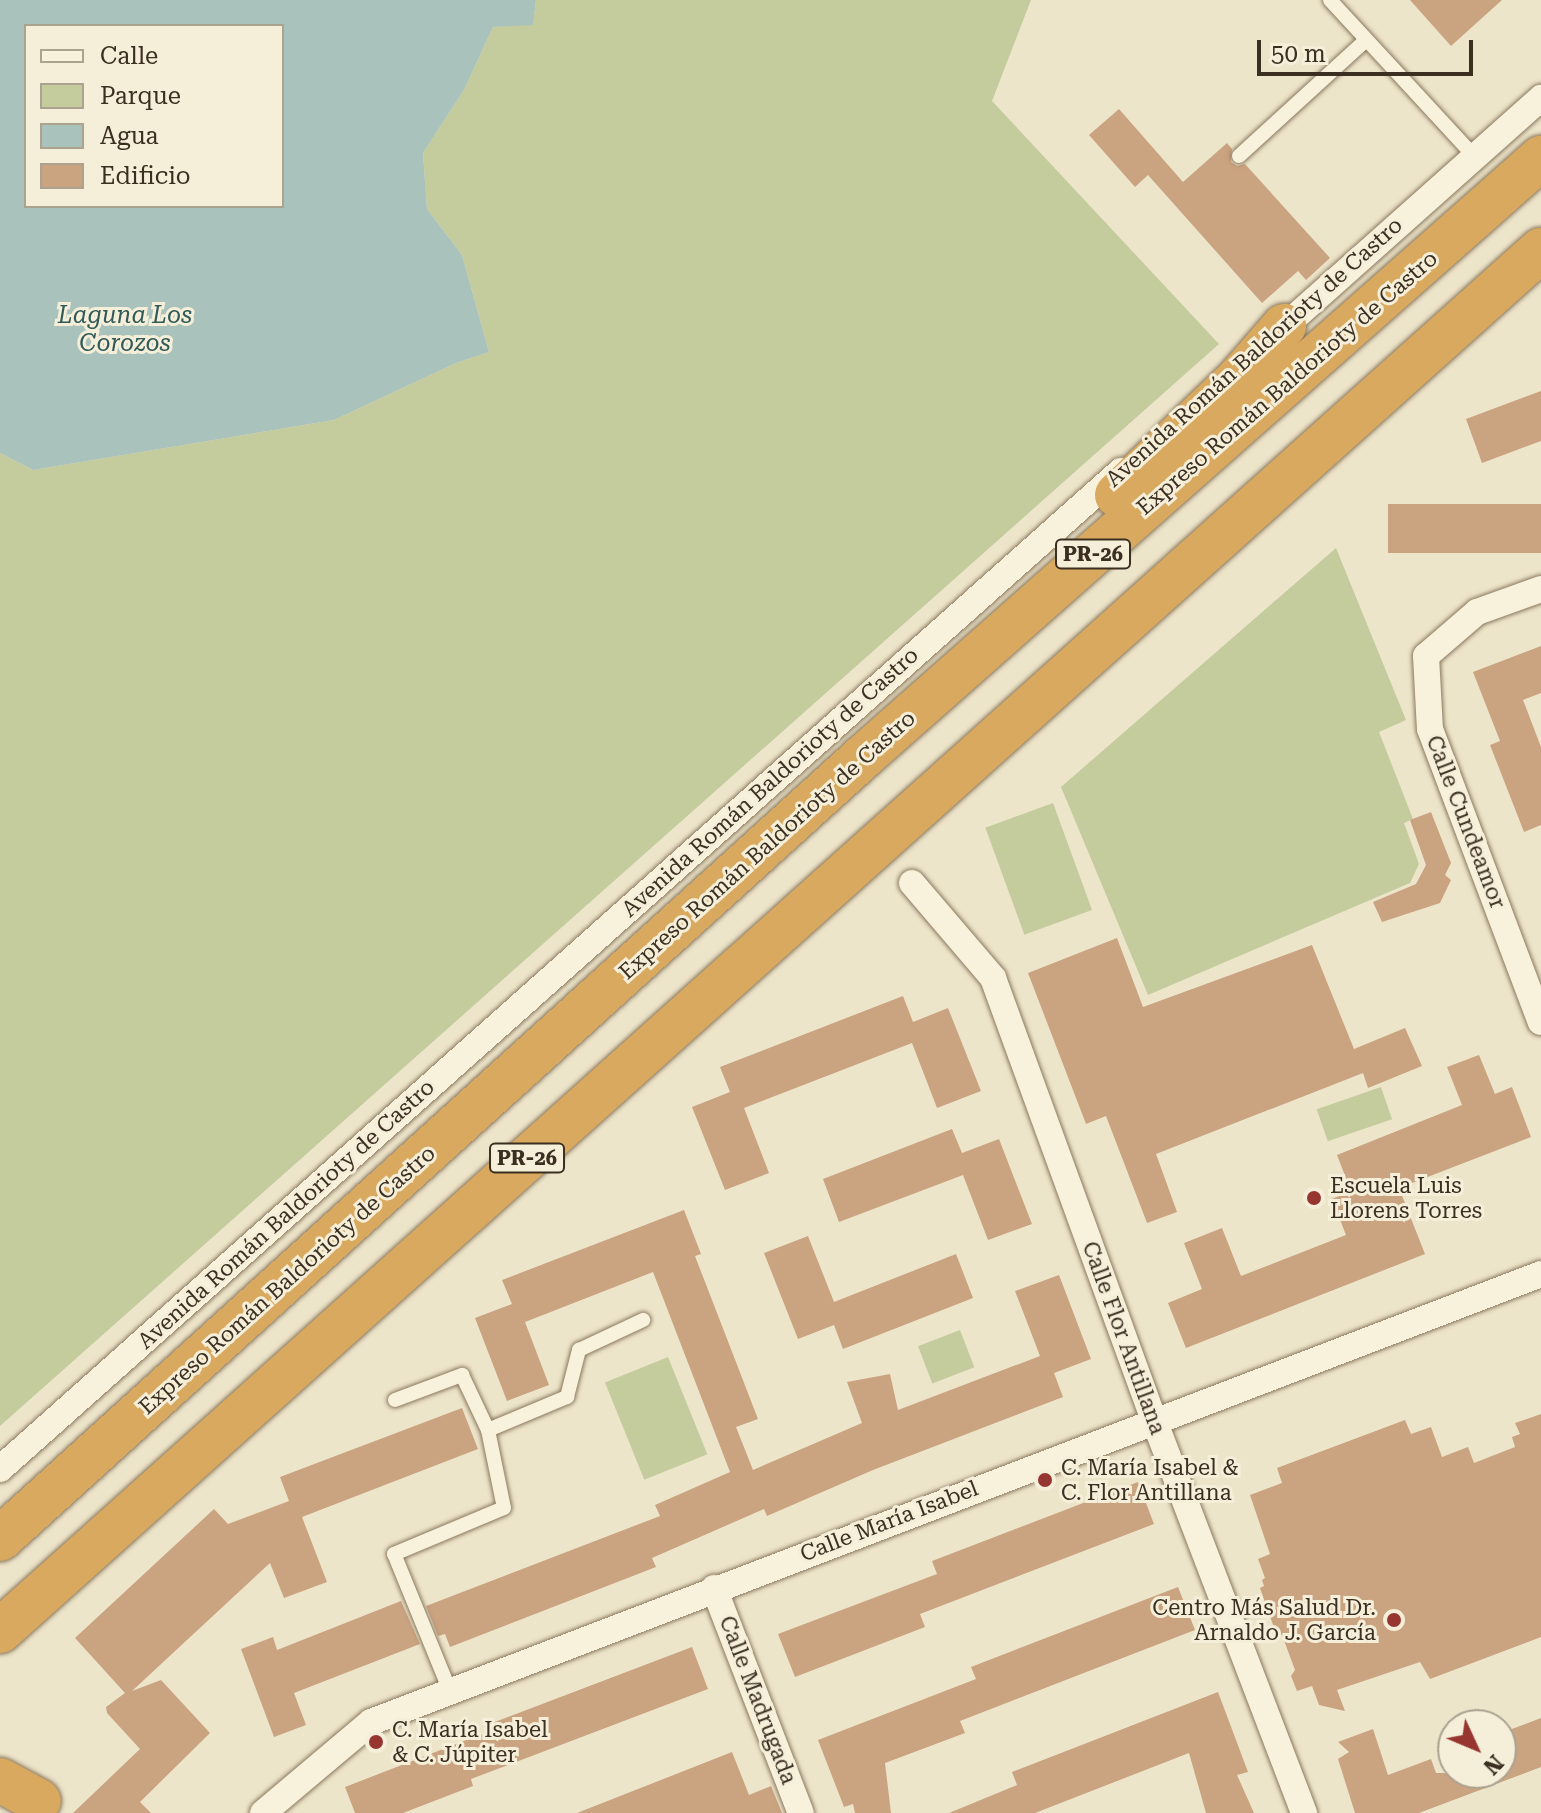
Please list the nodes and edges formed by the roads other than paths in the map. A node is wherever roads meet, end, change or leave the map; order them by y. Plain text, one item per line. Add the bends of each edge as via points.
1 (1330, 0) edge
2 (1366, 40) junction
3 (1541, 98) edge
4 (1239, 156) dead end
5 (1475, 157) junction
6 (1541, 158) edge
7 (1541, 250) edge
8 (1284, 326) junction
9 (1541, 589) edge
10 (863, 757) junction
11 (912, 883) dead end
12 (1541, 1022) edge
13 (1541, 1274) edge
14 (643, 1320) dead end
15 (395, 1400) dead end
16 (1154, 1420) junction
17 (488, 1430) junction
18 (0, 1469) edge
19 (0, 1539) edge
20 (714, 1588) junction
21 (0, 1631) edge
22 (450, 1691) junction
23 (0, 1780) edge
24 (44, 1807) edge
25 (263, 1813) edge
26 (801, 1813) edge
27 (1304, 1813) edge

1 - 2 lane
2 - 4 lane
2 - 5 lane
3 - 5 street, Avenida Román Baldorioty de Castro
5 - 8 street, Avenida Román Baldorioty de Castro
6 - 10 highway, Expreso Román Baldorioty de Castro / PR-26
7 - 21 highway, PR-26
8 - 10 highway via 1239,378 970,637
8 - 18 street, Avenida Román Baldorioty de Castro
9 - 12 street, Calle Cundeamor via 1477,612 1426,656 1430,729
10 - 19 highway, Expreso Román Baldorioty de Castro / PR-26
11 - 16 street, Calle Flor Antillana via 993,978
13 - 16 street, Calle María Isabel
14 - 17 lane via 579,1350 567,1397
15 - 17 lane via 462,1375
16 - 20 street, Calle María Isabel
16 - 27 street, Calle Flor Antillana
17 - 22 lane via 504,1508 394,1554
20 - 22 street, Calle María Isabel
20 - 26 street, Calle Madrugada
22 - 25 street, Calle María Isabel via 371,1722
23 - 24 highway

